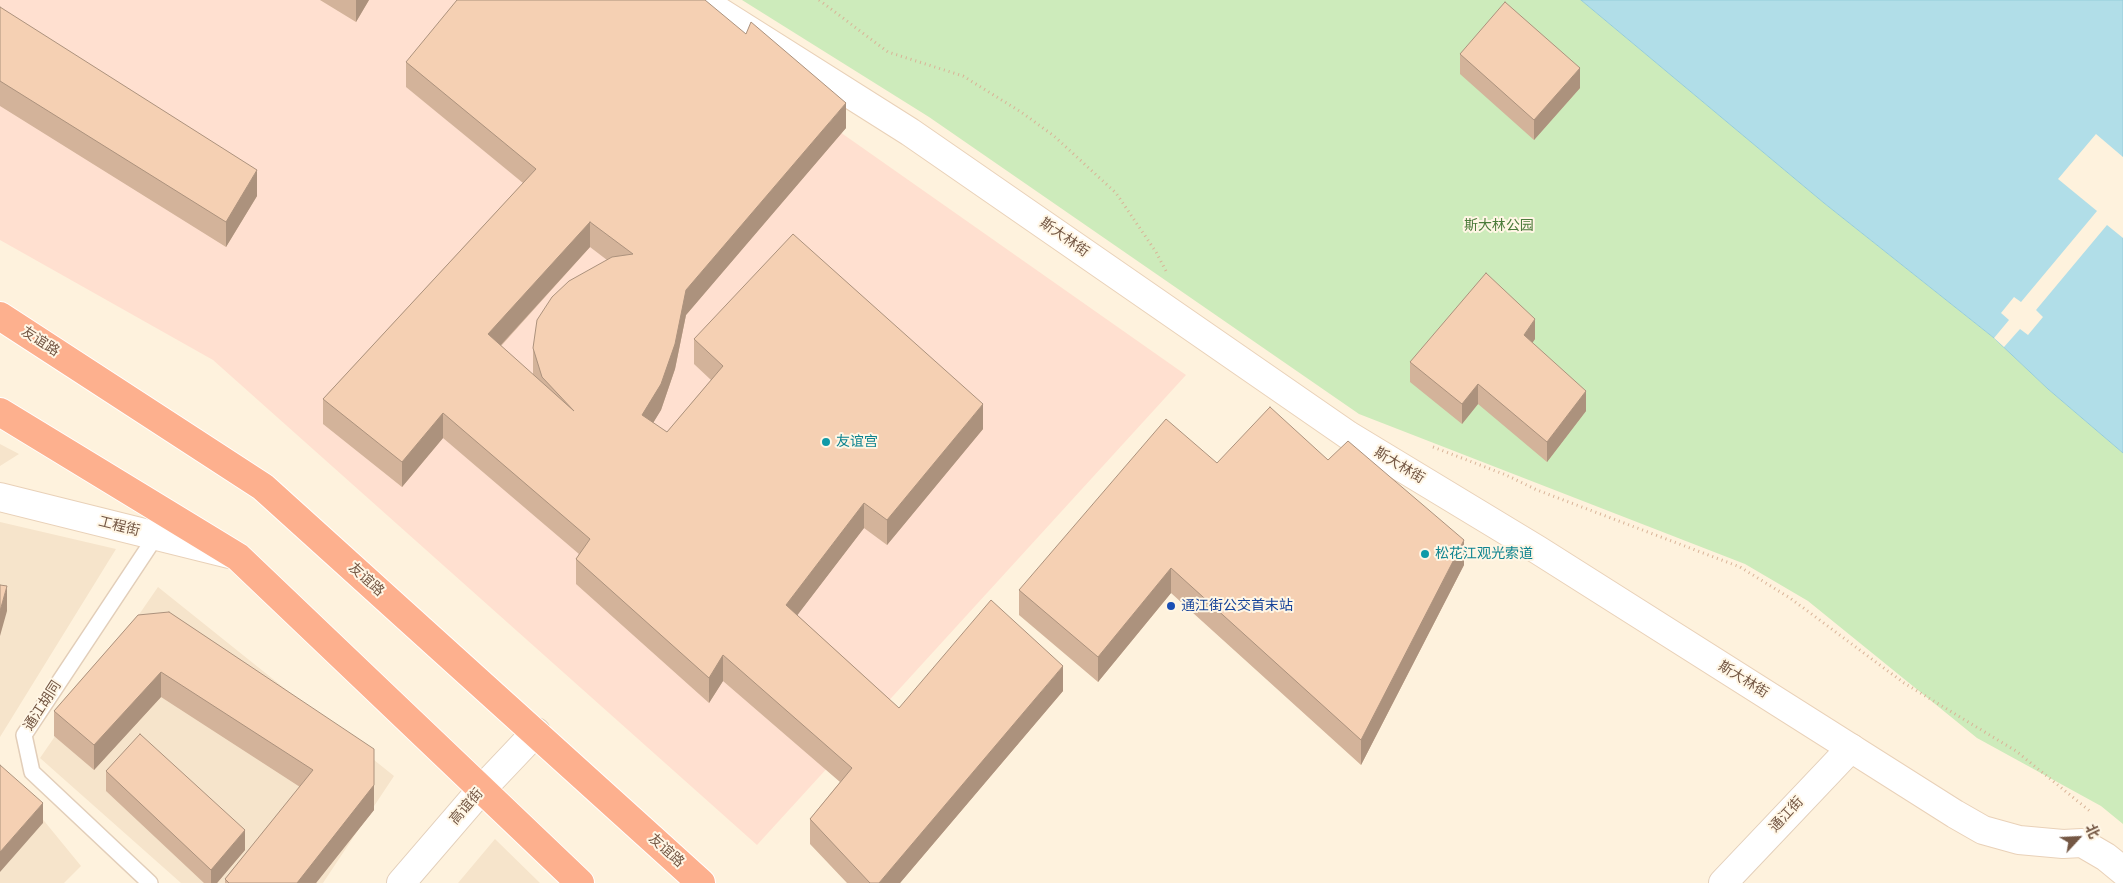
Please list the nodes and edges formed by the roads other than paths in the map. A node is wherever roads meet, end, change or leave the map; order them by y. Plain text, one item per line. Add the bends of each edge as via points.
1 (701, 0) edge
2 (0, 316) edge
3 (0, 412) edge
4 (0, 497) edge
5 (156, 536) junction
6 (238, 557) junction
7 (536, 732) junction
8 (1850, 748) junction
9 (481, 790) junction
10 (2123, 871) edge
11 (150, 883) edge
12 (401, 883) edge
13 (580, 883) edge
14 (702, 883) edge
15 (1723, 883) edge

1 - 8 street, 斯大林街 via 910,132 1348,435 1538,550
2 - 7 highway, 友谊路 via 263,487
3 - 6 highway
4 - 5 street, 工程街
5 - 6 street, 工程街
5 - 11 lane, 通江胡同 via 24,735 32,772
6 - 9 highway
7 - 9 street, 高谊街
7 - 14 highway, 友谊路
8 - 10 street, 斯大林街 via 1983,830 2019,840 2082,843
8 - 15 street, 通江街
9 - 12 street, 高谊街
9 - 13 highway

